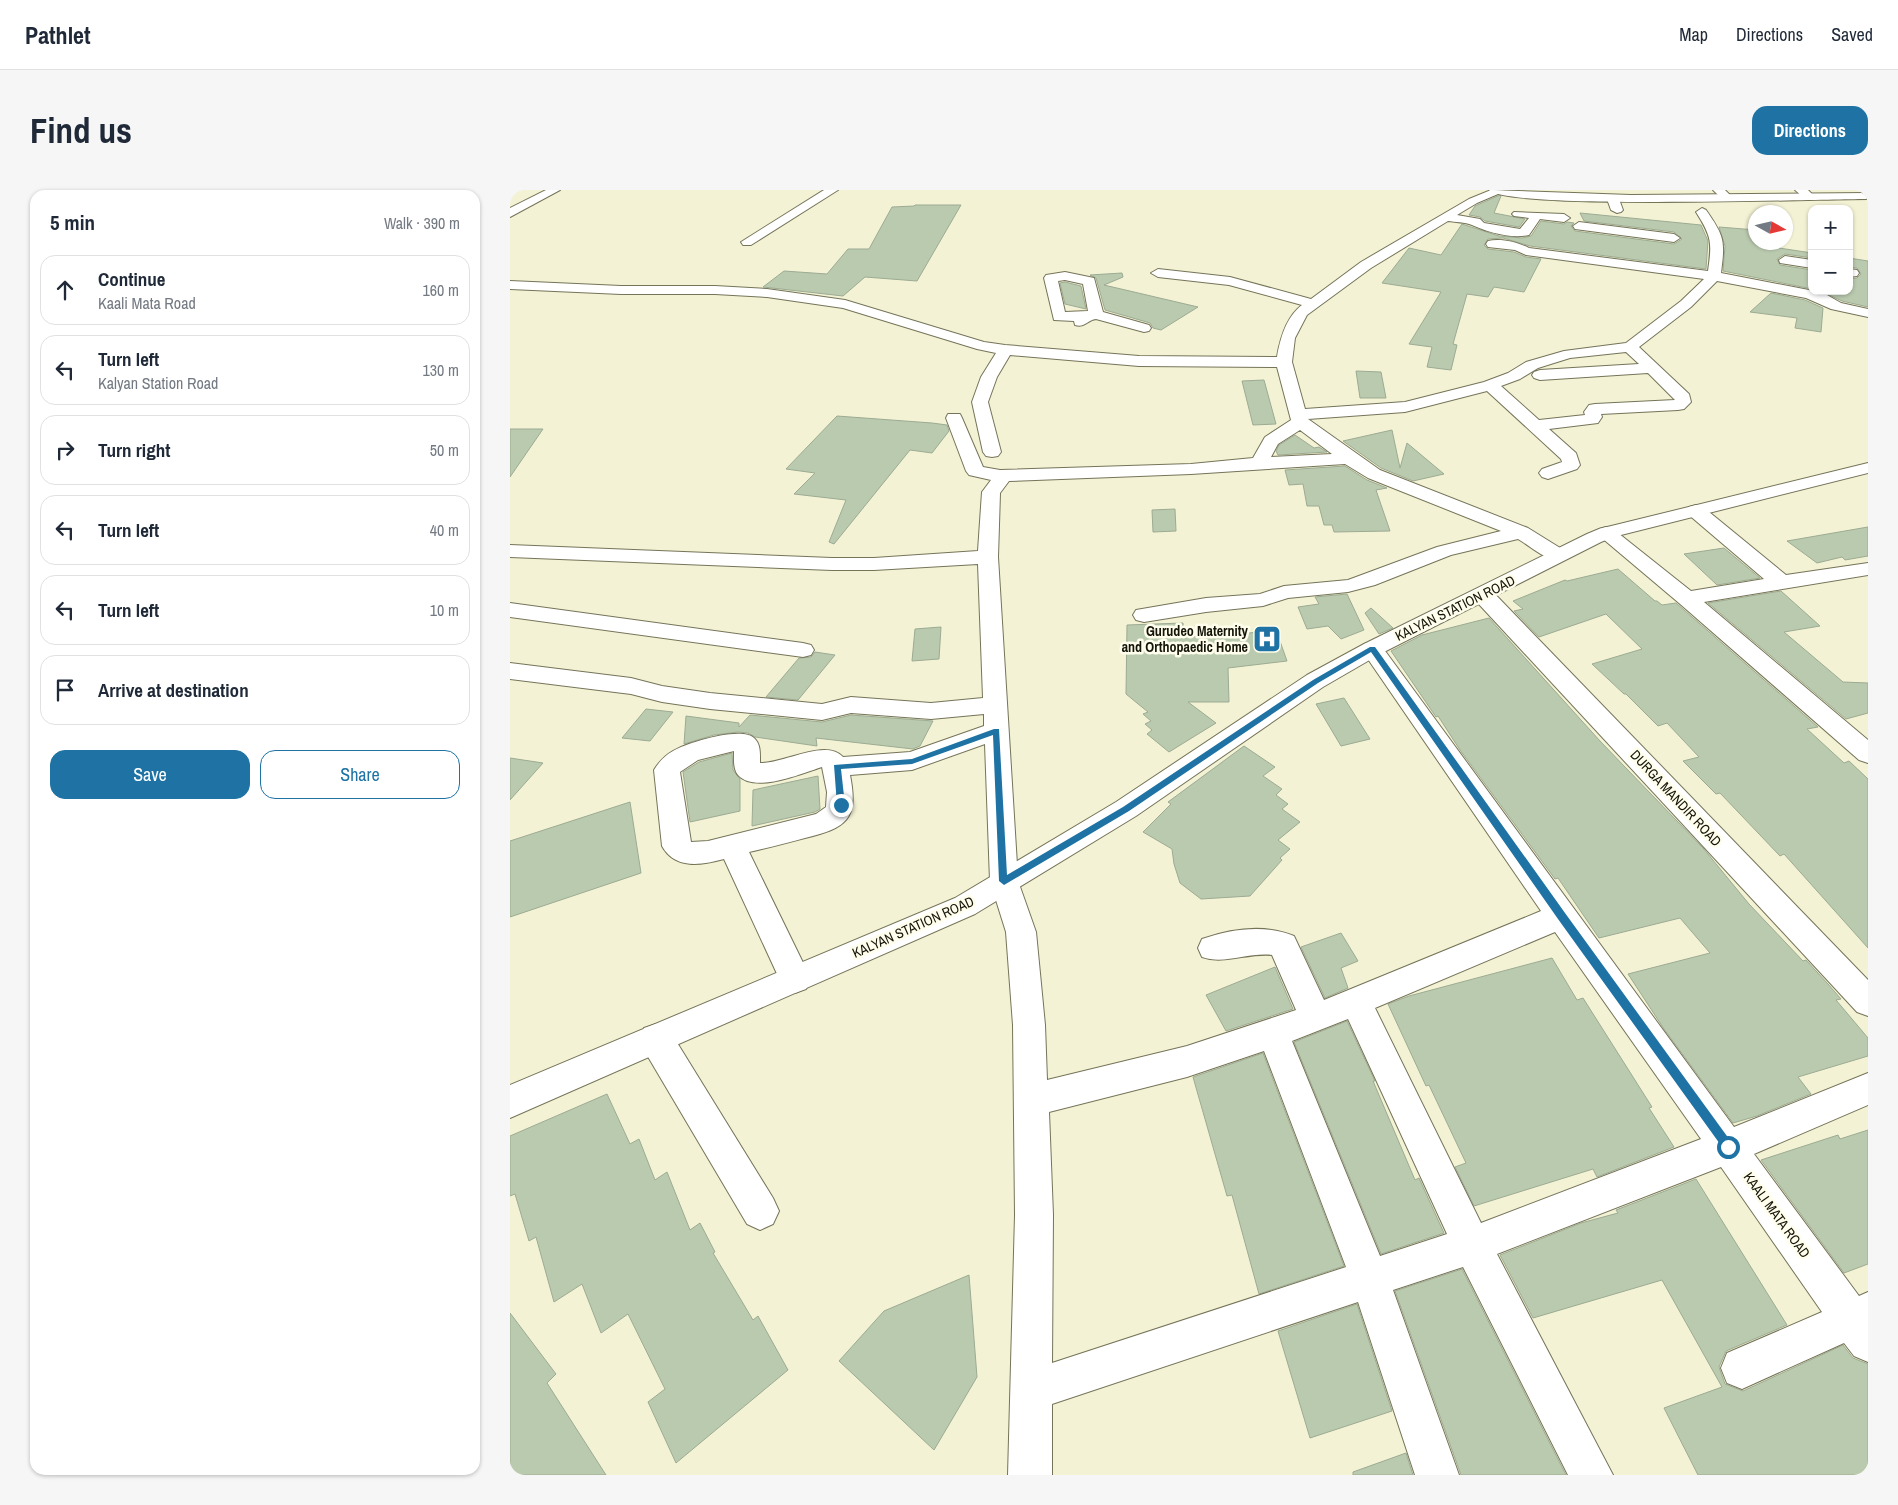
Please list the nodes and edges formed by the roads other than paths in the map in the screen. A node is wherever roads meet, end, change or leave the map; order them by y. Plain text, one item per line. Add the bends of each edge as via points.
1 (554, 190) edge
2 (832, 190) edge
3 (1497, 190) edge
4 (1804, 193) edge
5 (538, 194) edge
6 (1722, 194) edge
7 (1868, 196) edge
8 (510, 206) edge
9 (1480, 210) dead end
10 (1508, 212) dead end
11 (1702, 212) dead end
12 (510, 213) edge
13 (1464, 213) junction
14 (1537, 216) junction
15 (1564, 218) dead end
16 (1630, 232) junction
17 (1576, 237) junction
18 (1674, 238) dead end
19 (747, 242) dead end
20 (1492, 244) dead end
21 (1798, 250) dead end
22 (1808, 251) edge
23 (1785, 260) dead end
24 (1808, 263) edge
25 (1622, 264) junction
26 (1158, 273) dead end
27 (1714, 276) junction
28 (510, 285) edge
29 (1808, 294) edge
30 (1823, 295) edge
31 (1313, 304) junction
32 (1868, 313) edge
33 (1144, 328) dead end
34 (1630, 346) junction
35 (1005, 350) junction
36 (1065, 356) junction
37 (1284, 362) junction
38 (1653, 368) junction
39 (1514, 376) junction
40 (1490, 385) junction
41 (954, 418) dead end
42 (1299, 418) junction
43 (1536, 426) junction
44 (992, 452) dead end
45 (1349, 458) junction
46 (1259, 463) junction
47 (1868, 468) edge
48 (1548, 473) dead end
49 (1000, 476) junction
50 (1696, 510) junction
51 (1521, 532) junction
52 (1606, 532) junction
53 (510, 551) edge
54 (1558, 555) junction
55 (988, 556) junction
56 (1868, 569) edge
57 (1780, 581) junction
58 (1483, 595) junction
59 (1687, 598) junction
60 (510, 610) edge
61 (1144, 615) dead end
62 (1372, 649) junction
63 (803, 650) dead end
64 (510, 671) edge
65 (995, 705) junction
66 (996, 731) junction
67 (1868, 754) edge
68 (836, 767) junction
69 (732, 846) junction
70 (1004, 881) junction
71 (1562, 916) junction
72 (1212, 948) dead end
73 (795, 979) junction
74 (1355, 1001) junction
75 (1868, 1002) edge
76 (1316, 1018) junction
77 (1273, 1033) junction
78 (656, 1039) junction
79 (1868, 1089) edge
80 (1032, 1100) junction
81 (510, 1102) edge
82 (1728, 1147) junction
83 (760, 1211) dead end
84 (1472, 1245) junction
85 (1370, 1279) junction
86 (1863, 1324) edge
87 (1742, 1368) dead end
88 (1032, 1390) junction
89 (1030, 1475) edge
90 (1437, 1475) edge
91 (1591, 1475) edge

1 - 5 street
2 - 19 street
3 - 6 street via 1615,204
3 - 13 street via 1473,201
4 - 6 street
4 - 7 street
5 - 8 street
5 - 12 street
9 - 13 street
10 - 14 street
11 - 27 street via 1718,244
13 - 14 street via 1480,226 1520,233 1525,232
13 - 31 street via 1445,217 1366,265
14 - 15 street
16 - 17 street
16 - 18 street
16 - 25 street
17 - 20 street via 1526,251
17 - 25 street
21 - 22 street
23 - 24 street
25 - 27 street
26 - 31 street via 1230,281
27 - 29 street
27 - 34 street via 1686,304
28 - 35 street via 767,293 845,304 982,346
30 - 32 street via 1836,306
31 - 37 street via 1300,313 1288,338
33 - 36 street via 1091,315 1070,334 1064,346
34 - 38 street
34 - 39 street via 1569,354 1532,365
35 - 36 street
35 - 44 street via 989,377 980,402
36 - 37 street via 1120,345
37 - 42 street
38 - 39 street
38 - 43 street via 1683,397 1684,402 1678,405 1595,409 1592,419
39 - 40 street
40 - 42 street via 1406,407
40 - 43 street
41 - 49 street via 975,471
42 - 45 street
42 - 46 street via 1271,441
43 - 48 street via 1572,461 1566,468
45 - 46 street
45 - 51 street via 1374,474
46 - 49 street via 1191,469
47 - 50 street, KALYAN STATION ROAD
49 - 55 street via 991,492
50 - 52 street, KALYAN STATION ROAD
50 - 57 street
51 - 54 street
51 - 61 street via 1444,551 1348,586 1284,592 1263,600
52 - 54 street, KALYAN STATION ROAD
52 - 59 street
53 - 55 street via 832,564
54 - 58 street, KALYAN STATION ROAD
55 - 65 street
56 - 57 street
57 - 59 street
58 - 62 street, KALYAN STATION ROAD
58 - 75 street, DURGA MANDIR ROAD
59 - 67 street
60 - 63 street
62 - 70 street, KALYAN STATION ROAD via 1315,681 1126,809
62 - 71 street, KAALI MATA ROAD
64 - 65 street via 631,686 710,701 822,712 851,705 931,711
65 - 66 street
66 - 68 street via 912,761
66 - 70 street
68 - 69 street via 841,805 832,820
68 - 69 street via 828,758 821,758 767,773 752,772 748,769 746,745 742,742 681,757 671,764 667,770 676,846 693,854
69 - 73 street
70 - 73 street, KALYAN STATION ROAD via 965,906
70 - 80 street via 1021,932
71 - 74 street
71 - 82 street, KAALI MATA ROAD
72 - 76 street via 1268,942 1283,945
73 - 78 street, KALYAN STATION ROAD
74 - 76 street
74 - 84 street
76 - 77 street
77 - 80 street via 1207,1056
77 - 85 street
78 - 81 street, KALYAN STATION ROAD
78 - 83 street
79 - 82 street
80 - 88 street
82 - 84 street
82 - 86 street, KAALI MATA ROAD
84 - 85 street
84 - 91 street
85 - 88 street
85 - 90 street
86 - 87 street
88 - 89 street

